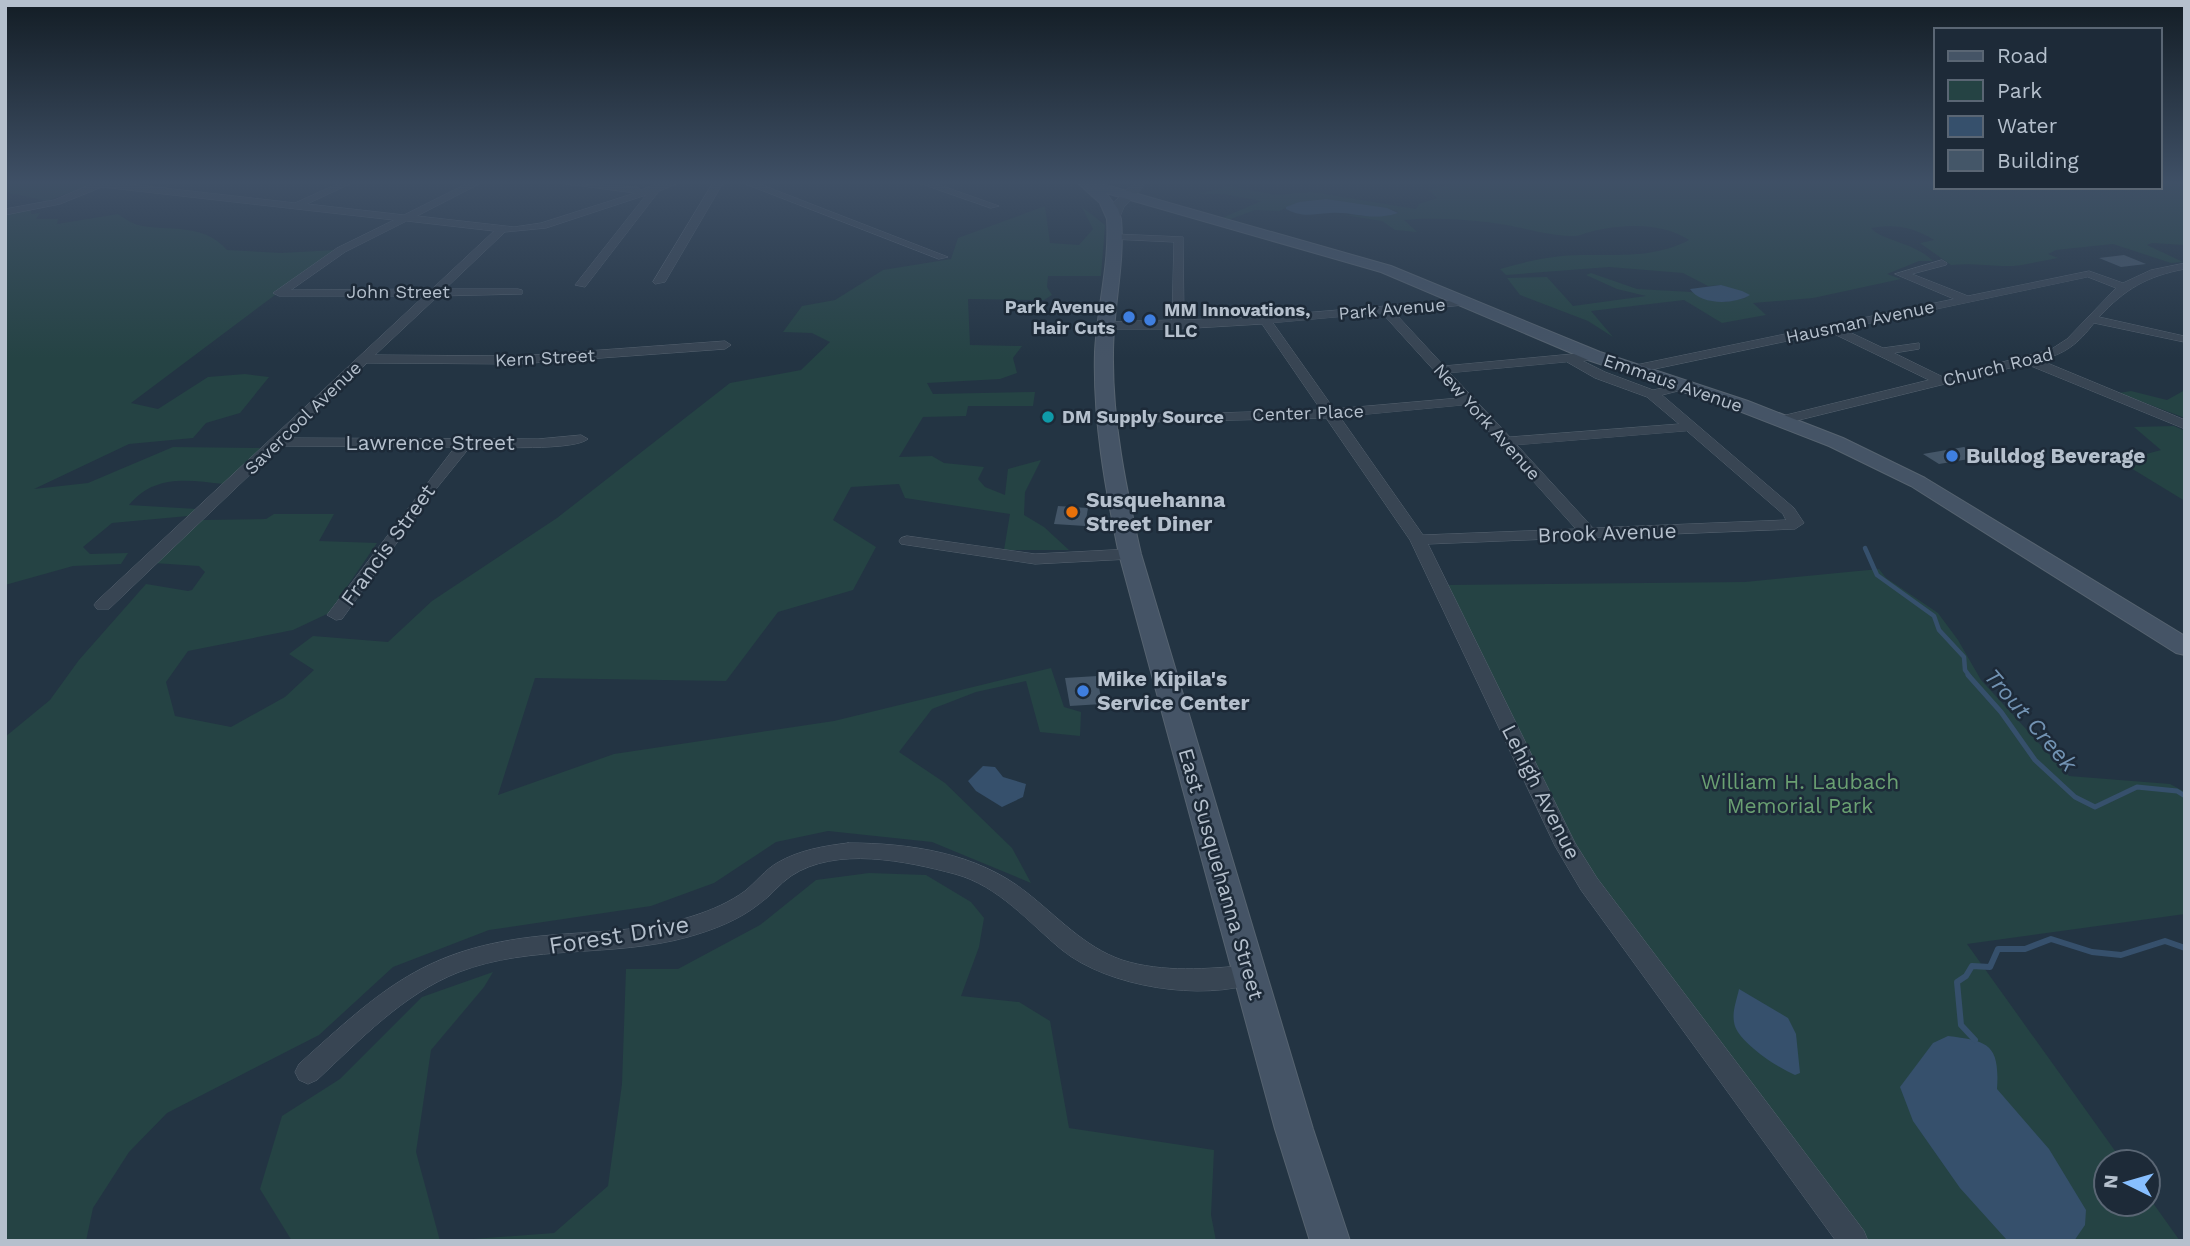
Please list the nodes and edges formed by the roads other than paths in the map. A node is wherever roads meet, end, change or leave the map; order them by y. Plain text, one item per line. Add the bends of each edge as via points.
1 (360, 241) edge
2 (489, 241) edge
3 (616, 241) edge
4 (683, 241) edge
5 (901, 241) edge
6 (1113, 241) edge
7 (1178, 241) edge
8 (1290, 241) edge
9 (943, 257) dead end
10 (1942, 263) dead end
11 (2185, 266) edge
12 (659, 282) dead end
13 (582, 285) dead end
14 (2124, 287) junction
15 (433, 292) junction
16 (517, 292) dead end
17 (1965, 299) junction
18 (1469, 302) junction
19 (1385, 309) junction
20 (2091, 319) junction
21 (1265, 320) junction
22 (1178, 325) junction
23 (1105, 326) junction
24 (1831, 328) junction
25 (2180, 339) dead end
26 (724, 345) dead end
27 (1915, 346) dead end
28 (1881, 352) junction
29 (1594, 356) junction
30 (1569, 358) junction
31 (364, 359) junction
32 (2028, 360) junction
33 (1440, 370) junction
34 (1631, 370) junction
35 (1942, 381) junction
36 (1681, 386) junction
37 (1652, 394) junction
38 (1468, 401) junction
39 (1329, 413) junction
40 (1106, 420) junction
41 (1783, 420) junction
42 (2185, 425) edge
43 (1690, 427) junction
44 (581, 439) dead end
45 (278, 442) junction
46 (466, 443) junction
47 (1506, 443) junction
48 (1590, 534) junction
49 (1418, 540) junction
50 (907, 541) dead end
51 (1130, 554) junction
52 (103, 605) dead end
53 (336, 615) dead end
54 (2185, 647) edge
55 (1250, 975) junction
56 (308, 1072) dead end
57 (1330, 1241) edge
58 (1854, 1241) edge

1 - 15 street, John Street via 279,293
2 - 15 street, Savercool Avenue
3 - 13 street
4 - 12 street
5 - 9 street
6 - 23 main road, East Susquehanna Street
7 - 22 street
8 - 18 main road, Emmaus Avenue via 1363,261
10 - 17 street via 1901,274
11 - 14 street, Church Road via 2147,272
14 - 17 street, Hausman Avenue via 2089,274
14 - 20 street, Church Road
15 - 16 street, John Street
15 - 31 street, Savercool Avenue
17 - 24 street, Hausman Avenue
18 - 19 street, Park Avenue
18 - 29 main road, Emmaus Avenue
19 - 21 street, Park Avenue
19 - 33 street, New York Avenue
20 - 25 street
20 - 32 street, Church Road via 2072,344
21 - 22 street, Park Avenue
21 - 39 street, Lehigh Avenue
22 - 23 street, Park Avenue
23 - 40 main road, East Susquehanna Street
24 - 28 street
24 - 34 street, Hausman Avenue
26 - 31 street, Kern Street via 518,360
27 - 28 street
28 - 35 street
29 - 30 street
29 - 34 main road, Emmaus Avenue
30 - 33 street
30 - 37 street
31 - 45 street, Savercool Avenue
32 - 35 street, Church Road
32 - 42 street
33 - 38 street, New York Avenue
34 - 36 main road, Emmaus Avenue
35 - 41 street, Church Road
36 - 37 street
36 - 41 main road, Emmaus Avenue
37 - 43 street
38 - 39 street, Center Place
38 - 47 street, New York Avenue
39 - 40 street, Center Place
39 - 49 street, Lehigh Avenue
40 - 51 main road, East Susquehanna Street
41 - 54 main road, Emmaus Avenue via 1918,482
43 - 47 street
43 - 48 street, Brook Avenue via 1789,511 1796,523
44 - 46 street, Lawrence Street
45 - 46 street, Lawrence Street
45 - 52 street, Savercool Avenue
46 - 53 street, Francis Street
47 - 48 street, New York Avenue
48 - 49 street, Brook Avenue
49 - 58 street, Lehigh Avenue via 1566,846 1589,884
50 - 51 street via 1035,559
51 - 55 main road, East Susquehanna Street
55 - 56 street, Forest Drive via 1174,981 1130,973 1086,954 1010,889 982,875 916,858 837,853 796,864 742,905 688,927 458,962 402,990
55 - 57 main road, East Susquehanna Street

